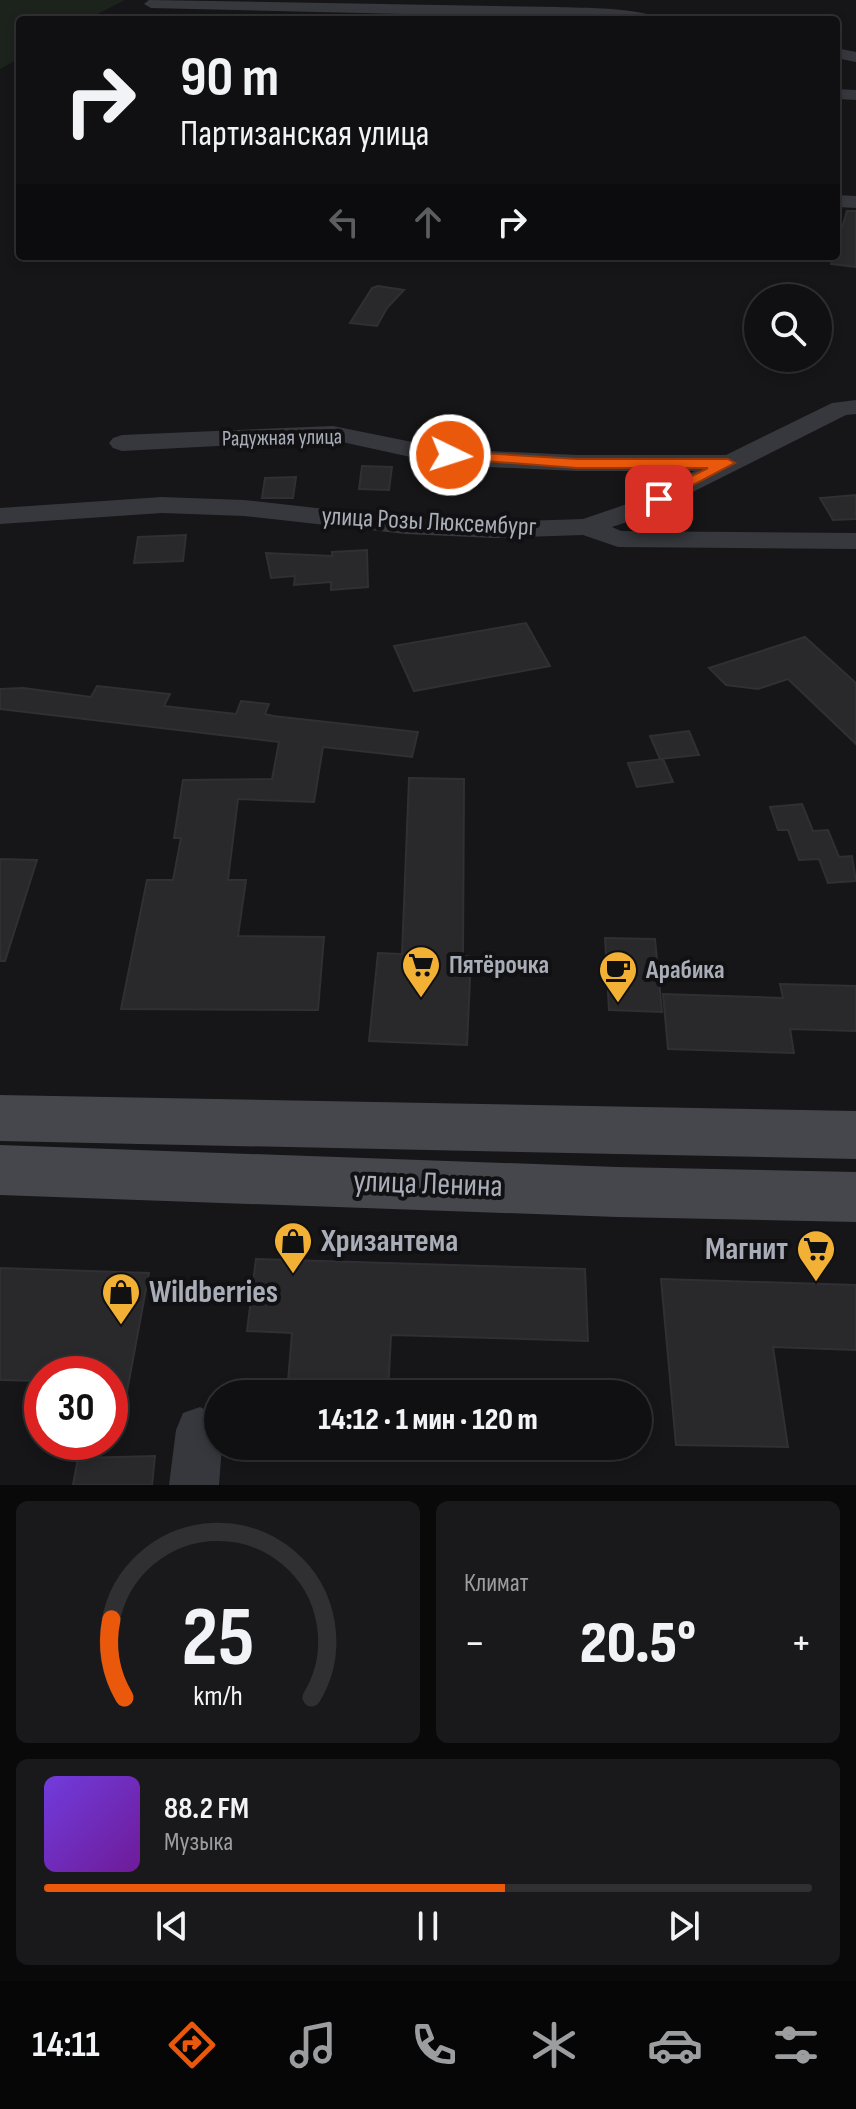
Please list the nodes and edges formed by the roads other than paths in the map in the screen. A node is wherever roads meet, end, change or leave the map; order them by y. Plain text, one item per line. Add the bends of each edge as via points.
1 (151, 4) dead end
2 (626, 16) edge
3 (856, 407) edge
4 (122, 443) dead end
5 (728, 463) junction
6 (0, 516) edge
7 (586, 527) junction
8 (856, 541) edge
9 (0, 1118) edge
10 (856, 1135) edge
11 (271, 1150) junction
12 (0, 1170) edge
13 (856, 1197) edge
14 (200, 1430) dead end
15 (194, 1485) edge

1 - 2 street
3 - 5 street via 841,408
4 - 5 street, Радужная улица via 333,433 447,457
5 - 7 street via 636,510
6 - 7 street, улица Розы Люксембург via 162,505 244,508 406,526
7 - 8 street, улица Розы Люксембург via 618,539
9 - 11 main road, улица Ленина
10 - 11 main road, улица Ленина
11 - 12 main road, улица Ленина
11 - 13 main road, улица Ленина via 617,1192
14 - 15 street

